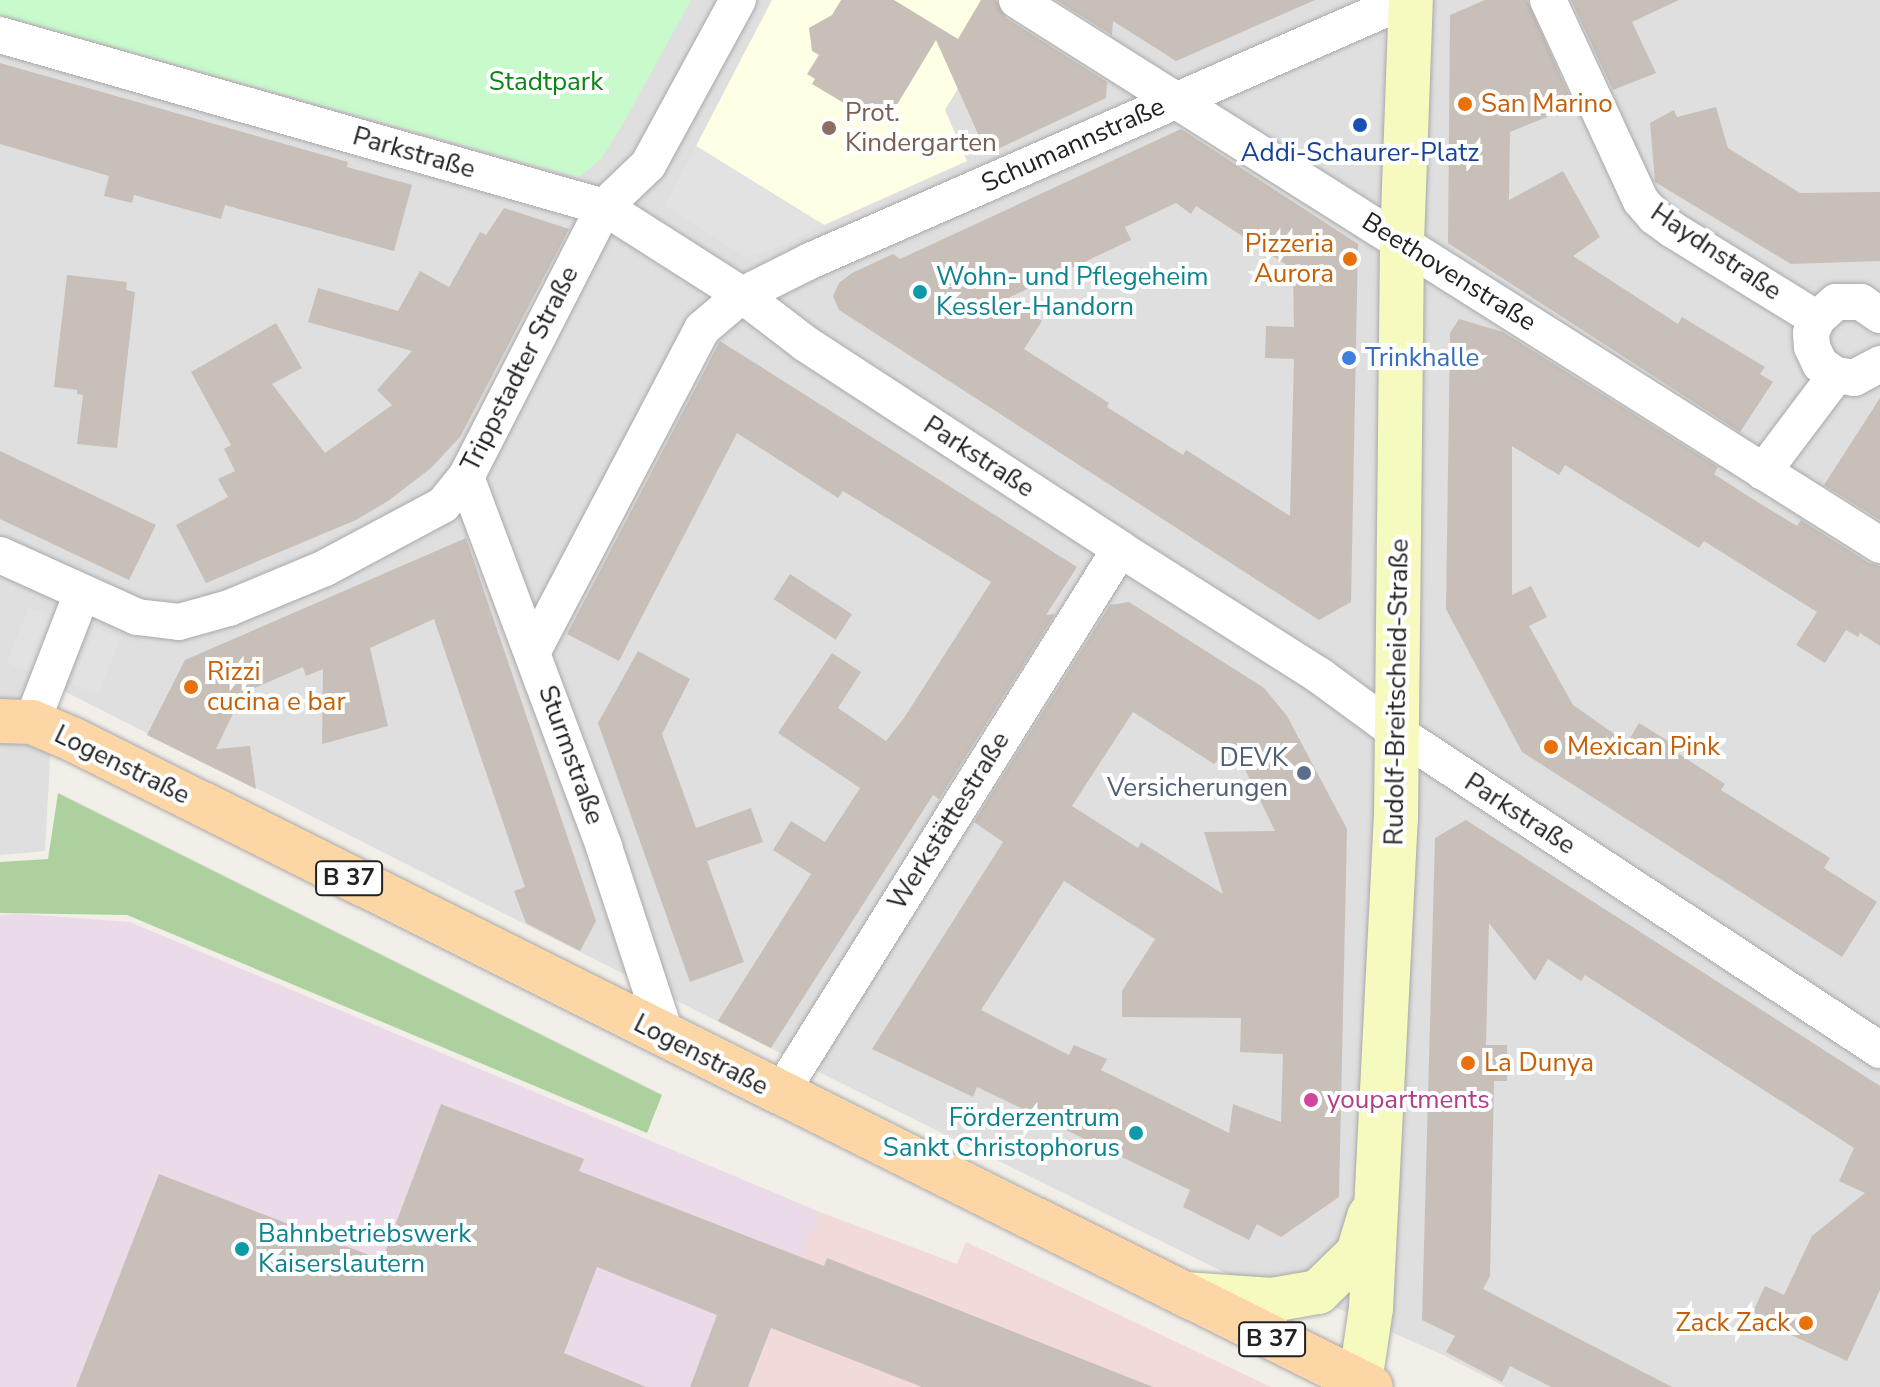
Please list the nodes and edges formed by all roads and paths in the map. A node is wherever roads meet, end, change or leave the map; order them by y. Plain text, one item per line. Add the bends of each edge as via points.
1 (738, 0) edge
2 (1017, 0) edge
3 (1409, 0) edge
4 (1548, 0) edge
5 (0, 35) edge
6 (1178, 99) junction
7 (604, 207) junction
8 (1402, 242) junction
9 (742, 295) junction
10 (1878, 308) edge
11 (1817, 319) junction
12 (1880, 364) edge
13 (1836, 375) junction
14 (1763, 472) junction
15 (466, 477) junction
16 (1880, 545) edge
17 (1120, 549) junction
18 (0, 555) edge
19 (82, 593) junction
20 (533, 651) junction
21 (16, 721) edge
22 (1398, 733) junction
23 (666, 1036) junction
24 (1880, 1050) edge
25 (780, 1094) junction
26 (1378, 1187) junction
27 (1184, 1294) junction
28 (1366, 1385) edge

1 - 7 street, Trippstadter Straße via 648,165
2 - 6 street, Beethovenstraße
3 - 6 street, Schumannstraße
3 - 8 street, Rudolf-Breitscheid-Straße
4 - 11 street, Haydnstraße via 1641,201 1655,217
5 - 7 street, Parkstraße
6 - 8 street, Beethovenstraße
6 - 9 street, Schumannstraße
7 - 9 street, Parkstraße
7 - 15 street, Trippstadter Straße
8 - 14 street, Beethovenstraße
8 - 22 street, Rudolf-Breitscheid-Straße
9 - 17 street, Parkstraße via 806,344
9 - 20 street via 702,329
10 - 11 street via 1836,302
11 - 13 street via 1812,347 1820,364
12 - 13 street via 1854,378
13 - 14 street
14 - 16 street, Beethovenstraße
15 - 19 street, Trippstadter Straße via 443,505 413,523 325,568 216,611 179,622 151,619
15 - 20 street, Sturmstraße
17 - 22 street, Parkstraße via 1320,676
17 - 25 street, Werkstättestraße
18 - 19 street, Trippstadter Straße
19 - 21 street
20 - 23 street, Sturmstraße
21 - 23 main road, Logenstraße / B 37 via 74,740
22 - 24 street, Parkstraße
22 - 26 street, Rudolf-Breitscheid-Straße
23 - 25 main road, Logenstraße / B 37
25 - 27 main road, Logenstraße / B 37
26 - 27 street via 1358,1253 1318,1292 1272,1300
26 - 28 street, Rudolf-Breitscheid-Straße
27 - 28 main road, Logenstraße / B 37

